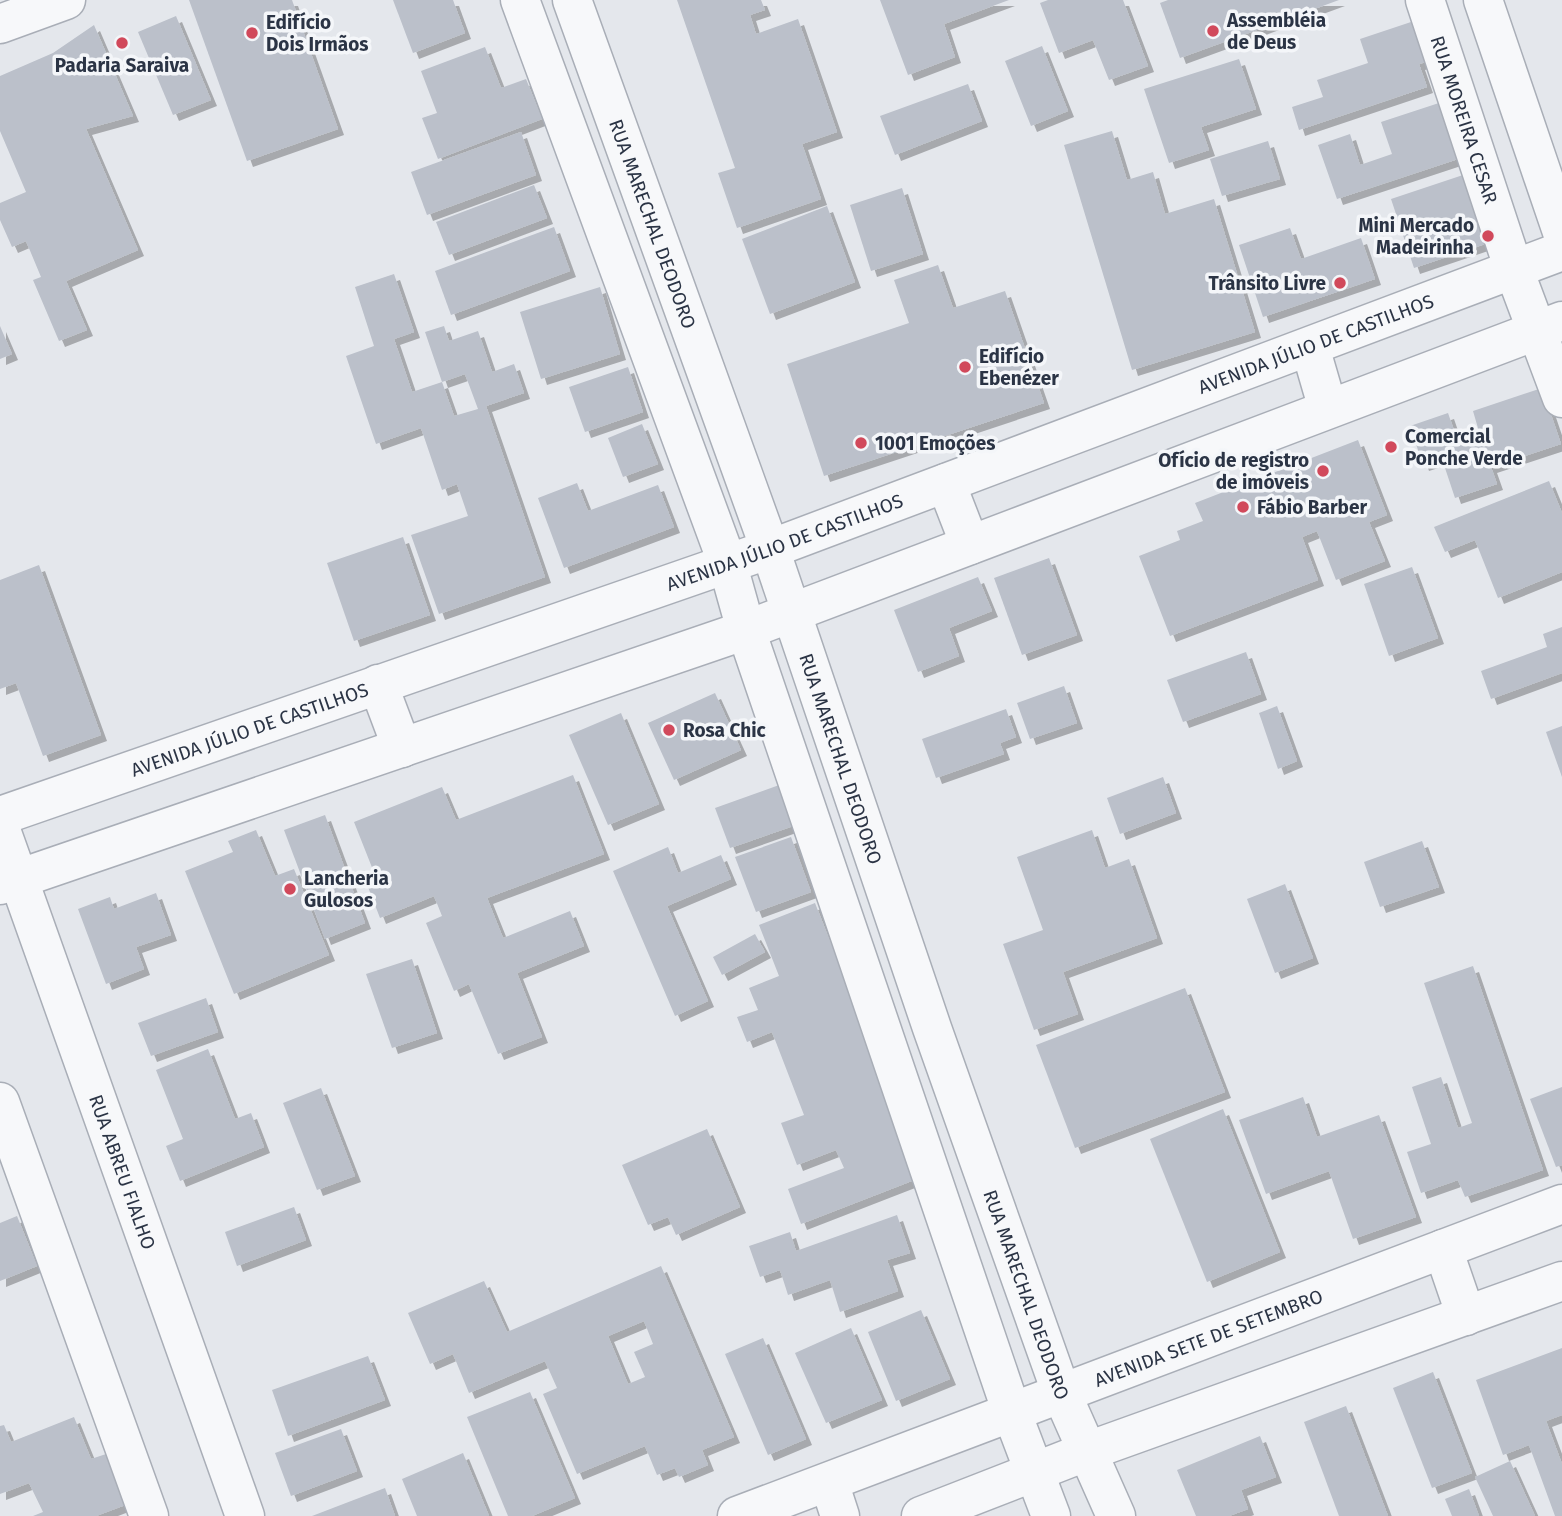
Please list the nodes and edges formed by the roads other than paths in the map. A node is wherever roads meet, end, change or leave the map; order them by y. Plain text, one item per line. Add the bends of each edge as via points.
1 (66, 0) edge
2 (520, 0) edge
3 (572, 0) edge
4 (1425, 0) edge
5 (1483, 0) edge
6 (0, 24) edge
7 (1505, 65) junction
8 (1452, 81) junction
9 (641, 193) junction
10 (597, 210) junction
11 (1562, 232) edge
12 (1562, 251) edge
13 (1514, 270) junction
14 (1550, 325) edge
15 (1310, 347) junction
16 (1562, 398) edge
17 (1328, 409) junction
18 (946, 483) junction
19 (970, 545) junction
20 (770, 549) junction
21 (727, 562) junction
22 (790, 614) junction
23 (746, 630) junction
24 (378, 684) junction
25 (402, 748) junction
26 (0, 816) edge
27 (863, 823) junction
28 (0, 827) edge
29 (817, 840) junction
30 (8, 882) edge
31 (932, 1028) junction
32 (888, 1044) junction
33 (0, 1102) edge
34 (1562, 1204) edge
35 (1443, 1249) junction
36 (1562, 1281) edge
37 (1466, 1316) junction
38 (1060, 1392) junction
39 (1012, 1413) junction
40 (1088, 1451) junction
41 (1033, 1474) junction
42 (835, 1499) edge
43 (149, 1516) edge
44 (246, 1516) edge
45 (737, 1516) edge
46 (921, 1516) edge
47 (1051, 1516) edge
48 (1116, 1516) edge

1 - 6 street
2 - 10 street
3 - 9 street, RUA MARECHAL DEODORO
4 - 8 street, RUA MOREIRA CESAR
5 - 7 street
7 - 8 street
7 - 11 street
8 - 13 street, RUA MOREIRA CESAR
9 - 10 street
9 - 20 street, RUA MARECHAL DEODORO
10 - 21 street
12 - 13 street, AVENIDA JÚLIO DE CASTILHOS
13 - 14 street, RUA MOREIRA CESAR
13 - 15 street, AVENIDA JÚLIO DE CASTILHOS
14 - 16 street, RUA MOREIRA CESAR
14 - 17 street
15 - 17 street
15 - 18 street, AVENIDA JÚLIO DE CASTILHOS
17 - 19 street
18 - 19 street
18 - 20 street, AVENIDA JÚLIO DE CASTILHOS
19 - 22 street
20 - 21 street, AVENIDA JÚLIO DE CASTILHOS
20 - 22 street, RUA MARECHAL DEODORO
21 - 23 street
21 - 24 street, AVENIDA JÚLIO DE CASTILHOS
22 - 23 street
22 - 27 street, RUA MARECHAL DEODORO
23 - 25 street
23 - 29 street
24 - 25 street
24 - 26 street, AVENIDA JÚLIO DE CASTILHOS
25 - 30 street
27 - 29 street
27 - 31 street, RUA MARECHAL DEODORO
28 - 30 street, RUA ABREU FIALHO
29 - 32 street
30 - 44 street, RUA ABREU FIALHO
31 - 32 street
31 - 38 street, RUA MARECHAL DEODORO
32 - 39 street
33 - 43 street
34 - 35 street, AVENIDA SETE DE SETEMBRO
35 - 37 street
35 - 38 street, AVENIDA SETE DE SETEMBRO
36 - 37 street
37 - 40 street
38 - 39 street, AVENIDA SETE DE SETEMBRO
38 - 40 street, RUA MARECHAL DEODORO
39 - 41 street
39 - 42 street, AVENIDA SETE DE SETEMBRO
40 - 41 street
40 - 48 street, RUA MARECHAL DEODORO
41 - 46 street
41 - 47 street
42 - 45 street, AVENIDA SETE DE SETEMBRO

